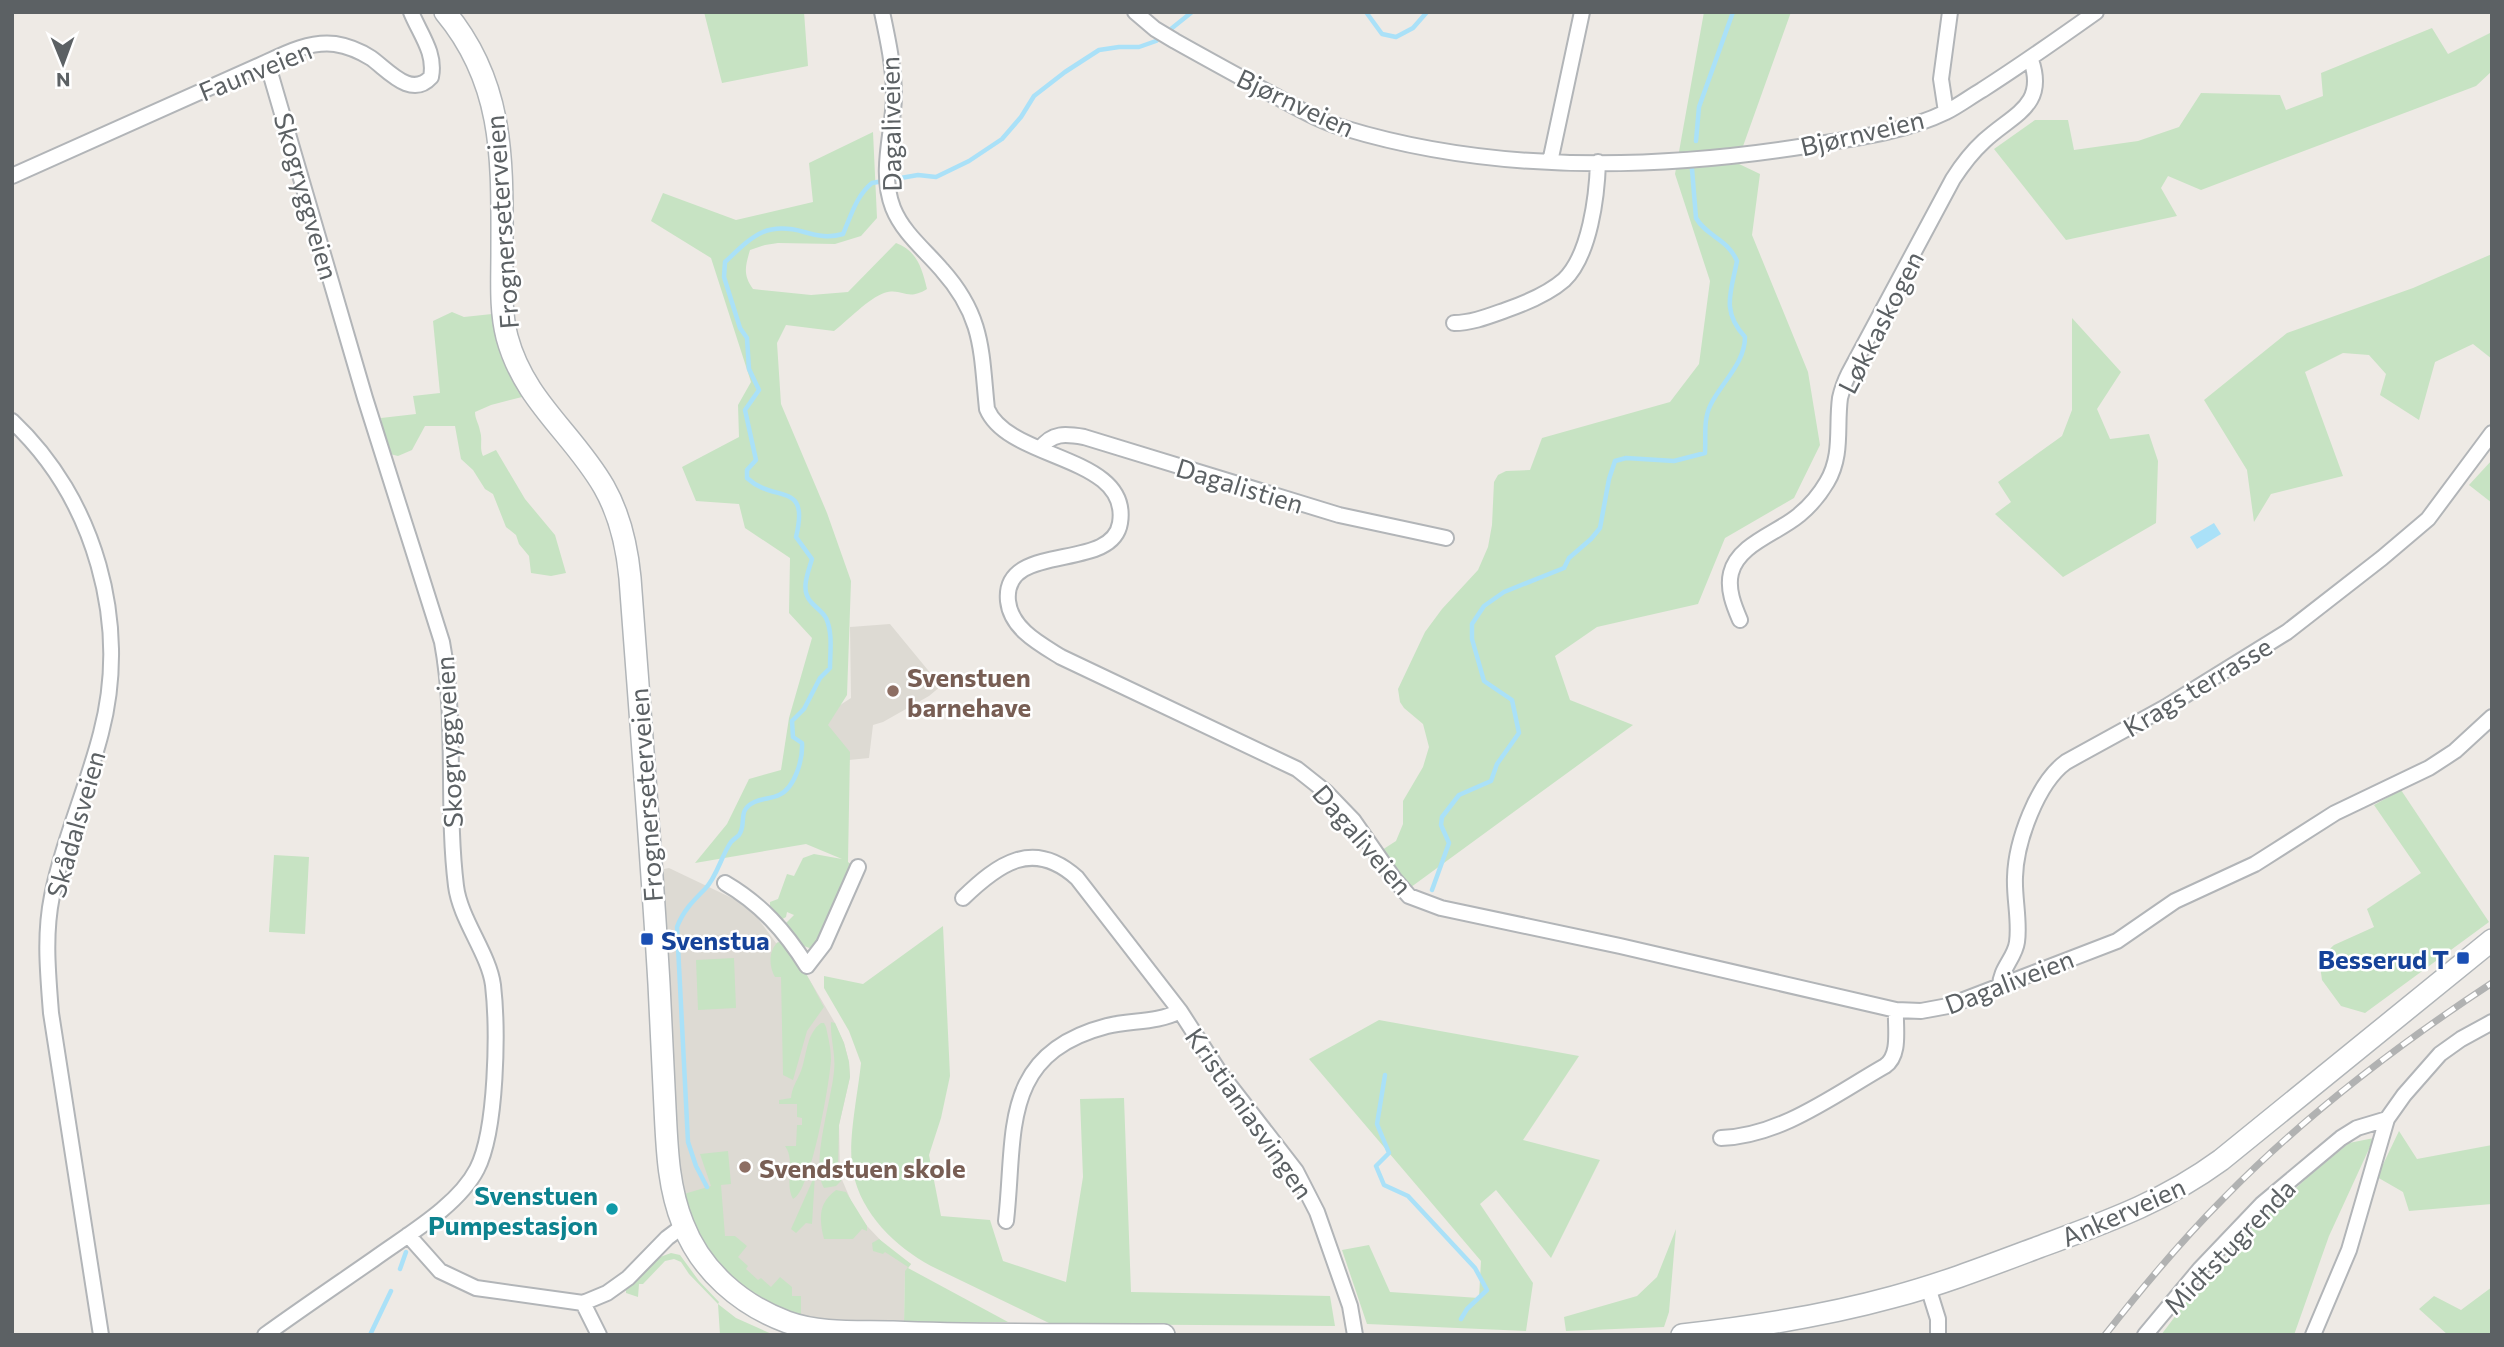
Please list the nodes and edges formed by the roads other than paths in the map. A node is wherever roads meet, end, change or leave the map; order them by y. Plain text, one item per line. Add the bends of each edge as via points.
1 (411, 12) edge
2 (445, 12) edge
3 (882, 12) edge
4 (1135, 12) edge
5 (1582, 12) edge
6 (1950, 12) edge
7 (2096, 12) edge
8 (2031, 60) junction
9 (267, 61) junction
10 (1946, 112) junction
11 (1550, 162) junction
12 (1598, 162) junction
13 (12, 176) edge
14 (1454, 323) dead end
15 (12, 421) edge
16 (2492, 433) edge
17 (1040, 449) junction
18 (1446, 538) dead end
19 (1740, 620) dead end
20 (2492, 717) edge
21 (858, 867) dead end
22 (724, 883) dead end
23 (963, 898) dead end
24 (2492, 940) edge
25 (2000, 986) junction
26 (1896, 1010) junction
27 (1180, 1012) junction
28 (2492, 1022) edge
29 (2387, 1119) junction
30 (1721, 1138) dead end
31 (1006, 1221) dead end
32 (683, 1226) junction
33 (408, 1234) junction
34 (1928, 1287) junction
35 (583, 1303) junction
36 (101, 1335) edge
37 (265, 1335) edge
38 (599, 1335) edge
39 (1164, 1335) edge
40 (1355, 1335) edge
41 (1682, 1335) edge
42 (1938, 1335) edge
43 (2145, 1335) edge
44 (2313, 1335) edge

1 - 9 street, Faunveien via 433,64 431,78 420,85 407,84 366,55 338,45 308,46
2 - 32 main road, Frognerseterveien via 471,48 497,121 502,304 511,350 530,391 603,484 626,548 668,1156
3 - 17 street, Dagaliveien via 893,78 887,183 893,208 968,309 981,346 990,418 1011,436
4 - 11 street, Bjørnveien via 1175,41 1342,128 1451,152
5 - 11 street
6 - 10 street via 1941,79
7 - 8 street, Bjørnveien
8 - 10 street, Bjørnveien
8 - 19 street, Løkkaskogen via 2036,80 2033,97 1984,140 1953,179 1849,373 1840,396 1839,450 1828,481 1799,515 1738,557 1730,588
9 - 13 street, Faunveien
9 - 33 street, Skogryggveien via 442,642 448,674 456,888 492,981 494,1070 486,1148 455,1198
10 - 12 street, Bjørnveien via 1875,134 1759,153
11 - 12 street, Bjørnveien
12 - 14 street via 1591,218 1570,272 1528,302
15 - 36 street, Skådalsveien via 72,497 99,565 110,630 111,678 103,724 52,898 47,962
16 - 25 street, Krags terrasse via 2428,519 2382,558 2269,645 2052,774 2018,851 2017,944
17 - 18 street, Dagalistien via 1056,435 1084,437 1339,514
17 - 26 street, Dagaliveien via 1088,470 1111,486 1119,501 1120,525 1112,538 1097,547 1033,564 1017,574 1008,596 1019,626 1061,657 1297,769 1347,813 1409,896 1441,908
20 - 25 street, Dagaliveien via 2429,768 2335,813 2255,864 2175,901 2117,941
21 - 22 street via 824,944 807,966 764,911
23 - 27 street, Kristianiasvingen via 996,869 1017,860 1039,858 1059,863 1077,878
24 - 34 main road, Ankerveien via 2187,1185 2115,1220
25 - 26 street, Dagaliveien via 1933,1010
26 - 30 street via 1893,1061 1778,1126
27 - 31 street, Kristianiasvingen via 1086,1033 1035,1067 1016,1117
27 - 40 street, Kristianiasvingen via 1305,1185 1350,1306
28 - 29 street via 2440,1054
29 - 43 street, Midtstugrenda via 2341,1138 2262,1204
29 - 44 street via 2349,1250
32 - 35 street via 628,1279
32 - 39 main road, Frognerseterveien via 702,1259 728,1288 768,1314 799,1325 921,1334
33 - 35 street via 440,1271 475,1288
33 - 37 street, Skogryggveien
34 - 41 main road, Ankerveien via 1800,1319
34 - 42 street
35 - 38 street

